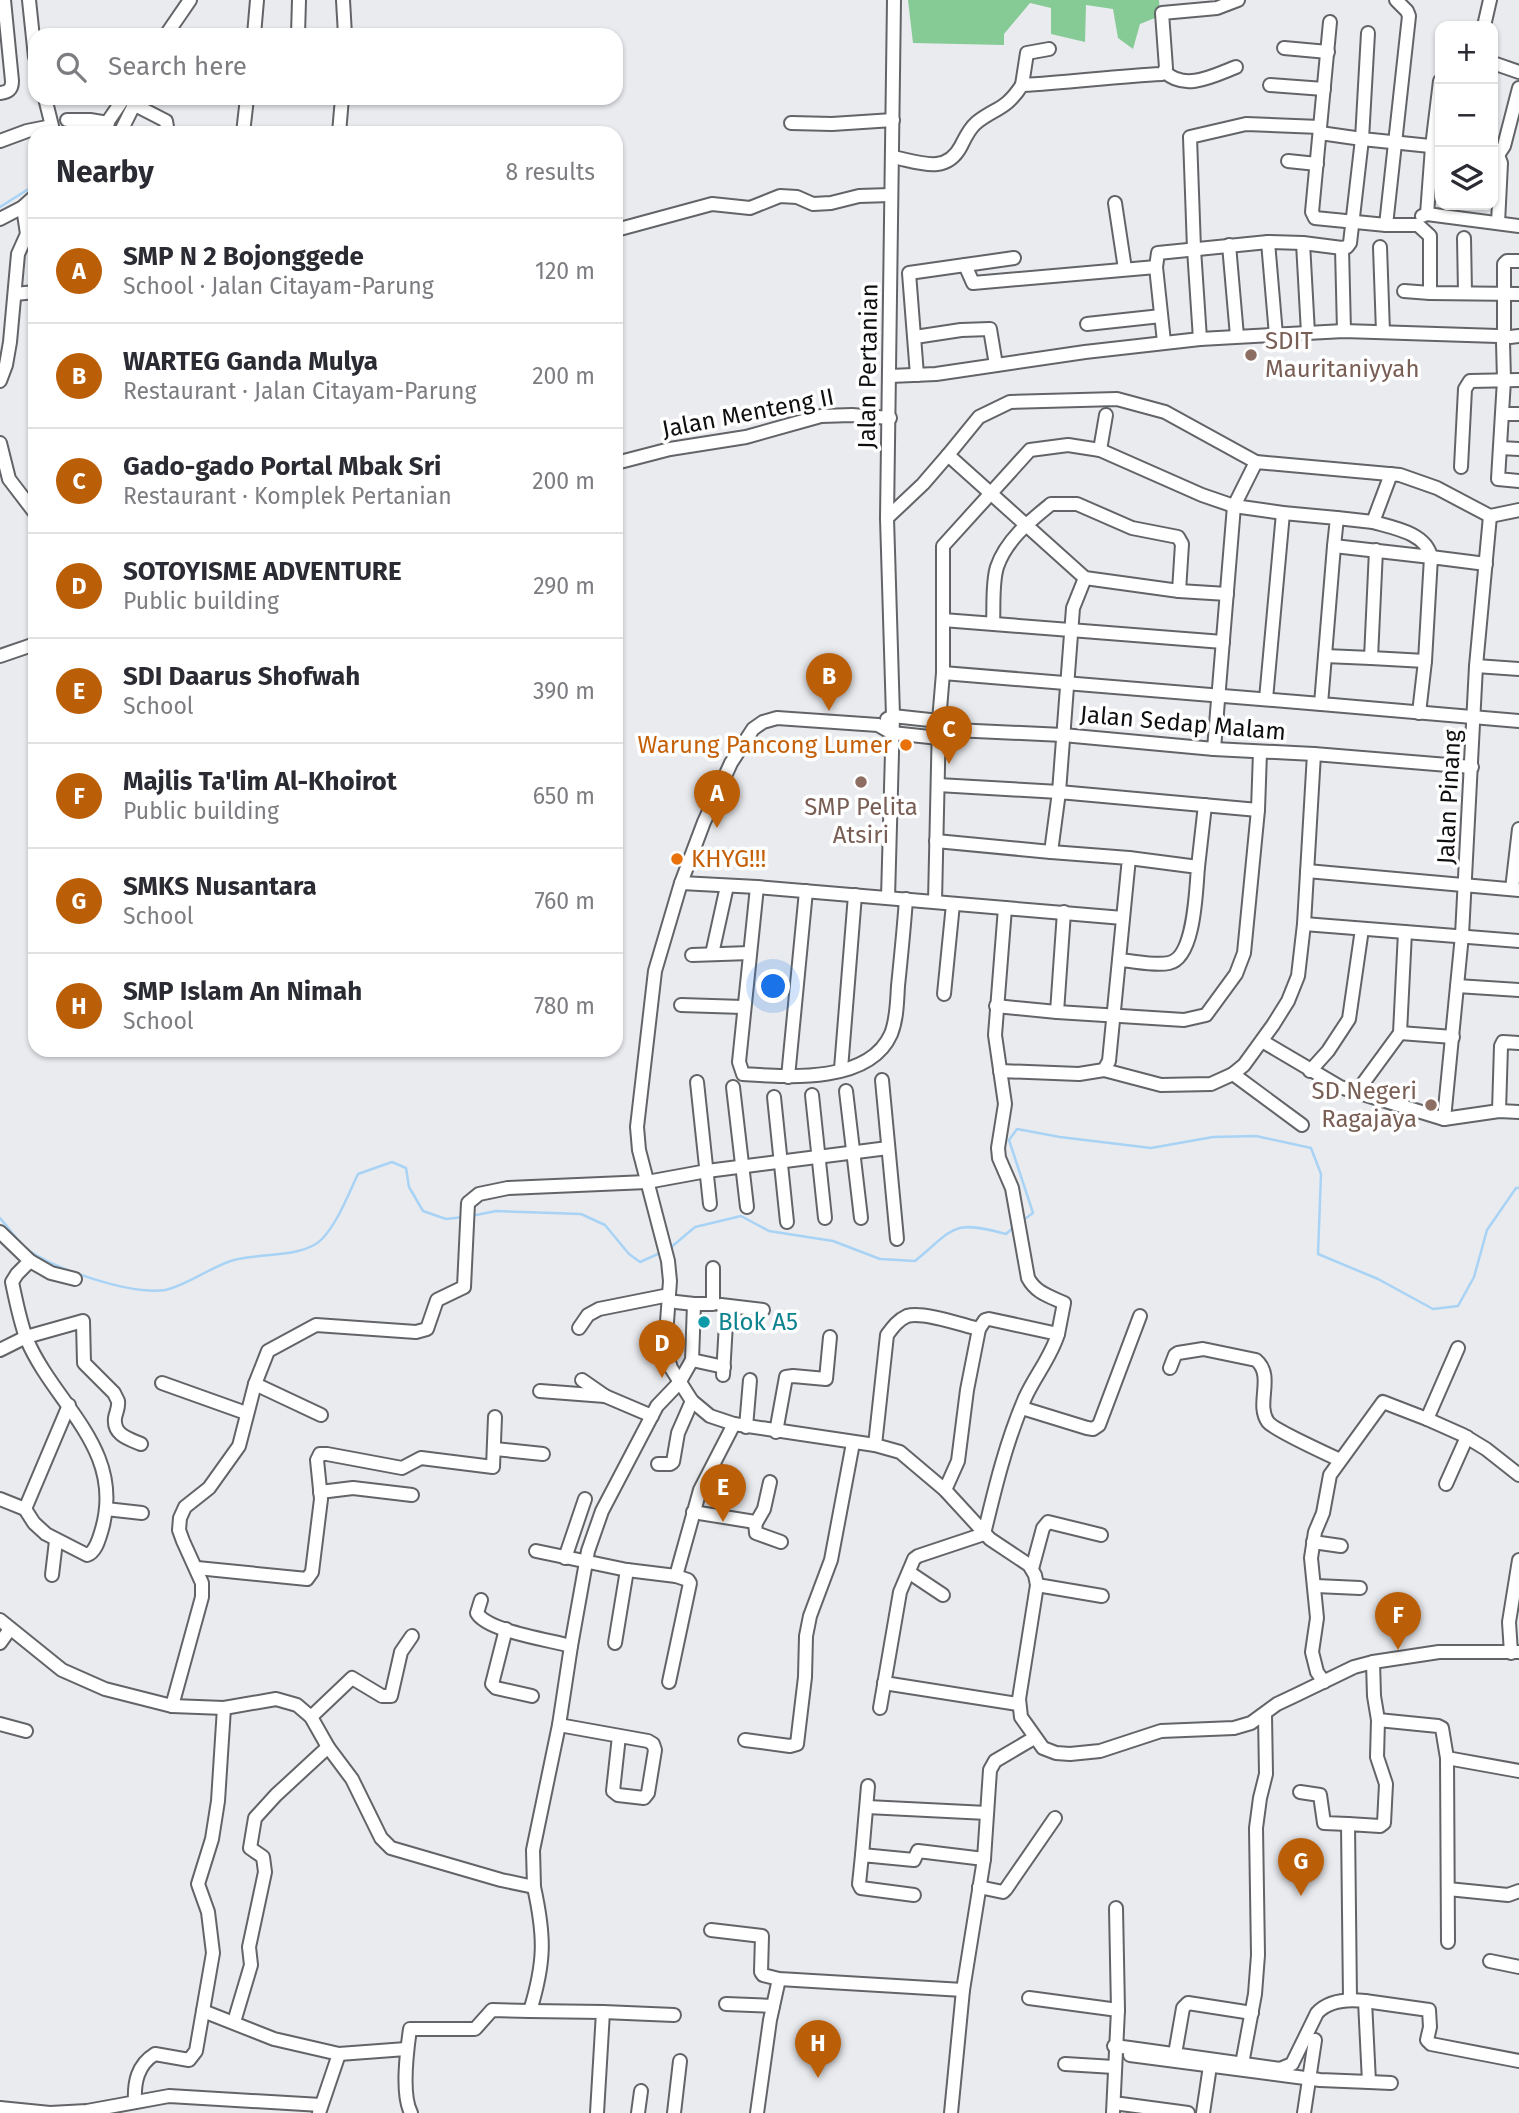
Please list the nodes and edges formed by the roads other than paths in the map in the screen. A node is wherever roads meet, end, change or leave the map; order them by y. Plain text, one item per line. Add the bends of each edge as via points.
1 (4, 0) edge
2 (29, 0) edge
3 (190, 0) edge
4 (197, 0) edge
5 (257, 0) edge
6 (299, 0) edge
7 (343, 0) edge
8 (894, 0) edge
9 (1238, 0) edge
10 (1396, 0) edge
11 (1490, 0) edge
12 (1162, 7) edge
13 (1484, 21) edge
14 (1330, 22) dead end
15 (32, 28) edge
16 (171, 28) edge
17 (182, 28) edge
18 (255, 28) edge
19 (298, 28) edge
20 (345, 28) edge
21 (1368, 33) dead end
22 (1284, 48) dead end
23 (1049, 49) dead end
24 (1328, 52) junction
25 (1498, 66) edge
26 (1236, 67) dead end
27 (1165, 72) junction
28 (1519, 72) edge
29 (1021, 85) junction
30 (1270, 85) dead end
31 (1324, 89) junction
32 (1519, 89) edge
33 (0, 93) edge
34 (47, 105) edge
35 (127, 105) edge
36 (130, 105) edge
37 (140, 105) edge
38 (246, 105) edge
39 (341, 105) edge
40 (67, 120) dead end
41 (893, 120) junction
42 (791, 123) dead end
43 (52, 126) edge
44 (100, 126) edge
45 (106, 126) edge
46 (123, 126) edge
47 (166, 126) edge
48 (244, 126) edge
49 (340, 126) edge
50 (1320, 130) junction
51 (28, 131) edge
52 (1362, 139) junction
53 (0, 141) edge
54 (1396, 142) junction
55 (1435, 147) edge
56 (1498, 151) edge
57 (1435, 154) edge
58 (893, 157) junction
59 (1498, 157) edge
60 (1288, 160) dead end
61 (1317, 164) junction
62 (890, 195) junction
63 (28, 202) edge
64 (1115, 203) dead end
65 (23, 207) junction
66 (1464, 211) edge
67 (1427, 214) junction
68 (0, 219) edge
69 (1354, 222) junction
70 (1498, 223) junction
71 (1385, 225) junction
72 (1418, 225) junction
73 (1519, 226) edge
74 (623, 228) edge
75 (1464, 238) dead end
76 (1268, 242) junction
77 (1303, 243) junction
78 (1228, 245) junction
79 (1380, 247) dead end
80 (1342, 248) junction
81 (1194, 249) junction
82 (1014, 258) dead end
83 (1513, 261) edge
84 (965, 265) junction
85 (1156, 267) junction
86 (1125, 269) junction
87 (1404, 291) dead end
88 (1465, 292) junction
89 (28, 293) edge
90 (1430, 293) junction
91 (1503, 293) junction
92 (15, 294) junction
93 (1519, 294) edge
94 (1161, 316) junction
95 (1087, 324) dead end
96 (1344, 331) junction
97 (1383, 332) junction
98 (1308, 333) junction
99 (1276, 335) junction
100 (1507, 336) edge
101 (915, 337) junction
102 (1237, 337) junction
103 (1200, 339) junction
104 (1164, 342) junction
105 (996, 365) junction
106 (917, 375) junction
107 (890, 376) junction
108 (1504, 380) junction
109 (1519, 380) edge
110 (0, 381) edge
111 (1503, 414) junction
112 (1519, 414) edge
113 (1105, 415) dead end
114 (890, 418) junction
115 (0, 443) edge
116 (1500, 448) junction
117 (1519, 449) edge
118 (1100, 450) junction
119 (948, 455) junction
120 (623, 461) edge
121 (1256, 462) junction
122 (1461, 467) dead end
123 (1391, 474) junction
124 (1519, 481) edge
125 (991, 491) junction
126 (28, 504) edge
127 (1234, 506) junction
128 (1519, 510) edge
129 (1283, 513) junction
130 (1490, 516) junction
131 (887, 517) junction
132 (1337, 518) junction
133 (1373, 522) junction
134 (1024, 526) junction
135 (1334, 546) junction
136 (1376, 550) junction
137 (1432, 557) junction
138 (1486, 564) junction
139 (1085, 578) junction
140 (1179, 591) junction
141 (1227, 594) junction
142 (943, 620) junction
143 (993, 623) junction
144 (1071, 630) junction
145 (1223, 642) junction
146 (28, 646) edge
147 (0, 656) edge
148 (1325, 656) junction
149 (1371, 657) junction
150 (1425, 661) junction
151 (1476, 666) junction
152 (1519, 669) edge
153 (943, 673) junction
154 (1067, 683) junction
155 (1218, 695) junction
156 (1266, 699) junction
157 (1321, 704) junction
158 (1419, 713) junction
159 (892, 716) junction
160 (1475, 717) junction
161 (1519, 721) edge
162 (939, 722) junction
163 (878, 725) junction
164 (954, 730) junction
165 (892, 733) junction
166 (1063, 735) junction
167 (939, 738) junction
168 (1214, 750) junction
169 (1260, 752) junction
170 (1314, 754) junction
171 (1472, 767) junction
172 (938, 785) junction
173 (1059, 792) junction
174 (1205, 805) junction
175 (1258, 810) junction
176 (1519, 829) edge
177 (1519, 836) edge
178 (936, 842) junction
179 (1051, 852) junction
180 (1129, 858) junction
181 (1198, 867) junction
182 (1307, 870) junction
183 (1466, 881) junction
184 (681, 883) junction
185 (727, 886) junction
186 (757, 887) junction
187 (1516, 890) edge
188 (806, 891) junction
189 (855, 895) junction
190 (888, 898) junction
191 (906, 900) junction
192 (935, 902) junction
193 (953, 904) junction
194 (1005, 908) junction
195 (1063, 912) junction
196 (1123, 918) junction
197 (1304, 924) junction
198 (1362, 929) junction
199 (1405, 932) junction
200 (1462, 935) junction
201 (1519, 941) edge
202 (750, 953) junction
203 (712, 954) junction
204 (692, 956) dead end
205 (1119, 960) junction
206 (1457, 986) junction
207 (1519, 990) edge
208 (944, 994) dead end
209 (681, 1005) dead end
210 (996, 1006) junction
211 (743, 1007) junction
212 (1057, 1012) junction
213 (1114, 1015) junction
214 (1400, 1033) junction
215 (1453, 1037) junction
216 (1262, 1041) junction
217 (1519, 1043) edge
218 (841, 1069) junction
219 (1104, 1070) junction
220 (1000, 1071) junction
221 (1310, 1071) junction
222 (1233, 1074) junction
223 (788, 1077) junction
224 (883, 1080) dead end
225 (697, 1082) dead end
226 (733, 1087) dead end
227 (846, 1091) dead end
228 (1356, 1093) junction
229 (812, 1095) dead end
230 (774, 1097) dead end
231 (1499, 1111) junction
232 (1519, 1112) edge
233 (1444, 1119) junction
234 (1302, 1125) dead end
235 (888, 1148) junction
236 (855, 1153) junction
237 (818, 1157) junction
238 (781, 1162) junction
239 (743, 1167) junction
240 (707, 1171) junction
241 (647, 1182) junction
242 (710, 1204) dead end
243 (747, 1207) dead end
244 (825, 1218) dead end
245 (861, 1218) dead end
246 (787, 1222) dead end
247 (0, 1232) edge
248 (897, 1239) dead end
249 (30, 1261) junction
250 (713, 1268) dead end
251 (75, 1279) dead end
252 (673, 1299) junction
253 (694, 1304) junction
254 (713, 1304) junction
255 (727, 1306) junction
256 (763, 1310) dead end
257 (1140, 1316) dead end
258 (579, 1328) dead end
259 (979, 1329) junction
260 (1058, 1334) junction
261 (26, 1337) junction
262 (830, 1337) dead end
263 (1458, 1348) dead end
264 (0, 1350) edge
265 (692, 1360) junction
266 (1170, 1368) dead end
267 (582, 1380) dead end
268 (750, 1380) dead end
269 (679, 1382) junction
270 (162, 1383) dead end
271 (255, 1384) junction
272 (540, 1391) dead end
273 (605, 1396) junction
274 (692, 1401) junction
275 (69, 1405) junction
276 (1022, 1408) junction
277 (246, 1413) junction
278 (321, 1415) dead end
279 (652, 1416) junction
280 (495, 1417) dead end
281 (1427, 1419) junction
282 (740, 1425) junction
283 (776, 1432) junction
284 (1466, 1437) junction
285 (853, 1443) junction
286 (141, 1444) dead end
287 (875, 1445) junction
288 (495, 1449) junction
289 (543, 1454) dead end
290 (1340, 1460) junction
291 (658, 1464) dead end
292 (1519, 1475) edge
293 (770, 1482) dead end
294 (1446, 1484) dead end
295 (945, 1490) junction
296 (320, 1492) junction
297 (412, 1494) dead end
298 (0, 1499) edge
299 (585, 1499) dead end
300 (25, 1509) junction
301 (106, 1509) junction
302 (692, 1512) junction
303 (142, 1513) dead end
304 (756, 1523) junction
305 (984, 1534) junction
306 (1101, 1535) dead end
307 (57, 1541) junction
308 (781, 1542) dead end
309 (1313, 1542) junction
310 (1341, 1546) dead end
311 (536, 1551) dead end
312 (565, 1558) junction
313 (1519, 1560) edge
314 (585, 1562) junction
315 (197, 1568) junction
316 (1032, 1569) junction
317 (627, 1570) junction
318 (909, 1573) junction
319 (52, 1576) dead end
320 (676, 1576) junction
321 (1037, 1585) junction
322 (1316, 1586) junction
323 (1360, 1588) dead end
324 (943, 1595) dead end
325 (1102, 1596) dead end
326 (481, 1600) dead end
327 (5, 1624) edge
328 (506, 1629) junction
329 (412, 1636) dead end
330 (0, 1643) edge
331 (615, 1643) dead end
332 (570, 1646) junction
333 (1515, 1653) edge
334 (1373, 1662) junction
335 (669, 1682) dead end
336 (1324, 1682) junction
337 (884, 1683) junction
338 (533, 1696) dead end
339 (1018, 1704) junction
340 (172, 1706) junction
341 (224, 1708) junction
342 (880, 1708) dead end
343 (1265, 1715) junction
344 (311, 1717) junction
345 (1378, 1720) junction
346 (0, 1724) edge
347 (559, 1725) junction
348 (26, 1731) dead end
349 (619, 1736) junction
350 (1034, 1738) junction
351 (745, 1740) dead end
352 (328, 1747) junction
353 (1447, 1758) junction
354 (1519, 1771) edge
355 (868, 1787) dead end
356 (1300, 1792) dead end
357 (867, 1807) junction
358 (987, 1813) junction
359 (1055, 1818) dead end
360 (1348, 1824) junction
361 (862, 1855) junction
362 (984, 1860) junction
363 (534, 1887) junction
364 (979, 1887) junction
365 (1448, 1889) junction
366 (1519, 1891) edge
367 (914, 1895) dead end
368 (1116, 1908) dead end
369 (711, 1930) dead end
370 (1448, 1942) dead end
371 (1490, 1961) dead end
372 (1519, 1967) edge
373 (779, 1979) junction
374 (962, 1990) junction
375 (1029, 1998) dead end
376 (1350, 1999) junction
377 (1364, 2001) junction
378 (726, 2004) dead end
379 (773, 2006) junction
380 (1118, 2010) junction
381 (202, 2011) junction
382 (530, 2011) junction
383 (603, 2012) junction
384 (1252, 2013) junction
385 (674, 2015) dead end
386 (1312, 2021) junction
387 (234, 2022) junction
388 (1114, 2046) junction
389 (1130, 2048) junction
390 (407, 2049) junction
391 (339, 2054) junction
392 (1175, 2054) junction
393 (680, 2061) dead end
394 (1519, 2061) edge
395 (1065, 2064) dead end
396 (1242, 2064) junction
397 (1210, 2066) junction
398 (1114, 2067) junction
399 (1314, 2080) junction
400 (1369, 2082) junction
401 (1391, 2083) dead end
402 (641, 2091) dead end
403 (135, 2102) junction
404 (0, 2108) edge
405 (320, 2109) edge
406 (1117, 2109) edge
407 (86, 2112) edge
408 (411, 2113) edge
409 (597, 2113) edge
410 (638, 2113) edge
411 (674, 2113) edge
412 (757, 2113) edge
413 (951, 2113) edge
414 (1188, 2113) edge
415 (1203, 2113) edge
416 (1304, 2113) edge

1 - 33 street via 12,88
2 - 15 street
3 - 16 street
4 - 17 street
5 - 18 street
6 - 19 street
7 - 20 street
8 - 41 street, Jalan Pertanian
9 - 12 street via 1217,8
10 - 54 street via 1409,16
11 - 13 street
12 - 27 street
14 - 24 street
21 - 52 street
22 - 24 street
23 - 29 street via 1027,53
24 - 31 street
25 - 28 street
26 - 27 street via 1187,82 1174,80
27 - 29 street
29 - 58 street via 1009,103 976,123 946,164
30 - 31 street
31 - 50 street
32 - 56 street via 1504,146
34 - 43 street
35 - 45 street
36 - 46 street
37 - 47 street via 166,121
38 - 48 street
39 - 49 street
40 - 44 street via 90,120
41 - 42 street
41 - 58 street, Jalan Pertanian
50 - 52 street
50 - 61 street
50 - 81 street via 1246,124 1193,136 1189,140
51 - 53 street
52 - 54 street
52 - 69 street
54 - 55 street
54 - 71 street
57 - 67 street
58 - 62 street, Jalan Pertanian
59 - 70 street
60 - 61 street
61 - 69 street via 1315,218
62 - 74 street via 813,204 780,196 750,208 712,204
62 - 107 street, Jalan Pertanian
63 - 65 street
64 - 86 street
65 - 68 street
65 - 92 street via 27,234 18,254
66 - 67 street
66 - 70 street
67 - 72 street via 1420,217
69 - 71 street
69 - 80 street via 1350,243
70 - 73 street
71 - 72 street
72 - 90 street via 1430,236
75 - 88 street
76 - 77 street
76 - 78 street
76 - 99 street
77 - 80 street
77 - 98 street
78 - 81 street
78 - 102 street
79 - 97 street
80 - 96 street
81 - 85 street via 1158,253
81 - 103 street
82 - 84 street
83 - 91 street via 1504,264
84 - 86 street via 973,283
84 - 101 street via 909,273
85 - 86 street
85 - 94 street
87 - 90 street
88 - 90 street
88 - 91 street
89 - 92 street
91 - 93 street
91 - 100 street
92 - 110 street
94 - 95 street
94 - 104 street
96 - 97 street
96 - 98 street
97 - 100 street
98 - 99 street
99 - 102 street
100 - 108 street
101 - 105 street via 990,329
101 - 106 street
102 - 103 street
103 - 104 street
104 - 105 street
105 - 106 street
106 - 107 street
107 - 114 street, Jalan Pertanian
108 - 109 street
108 - 111 street
108 - 122 street via 1470,381 1465,389
111 - 112 street
111 - 116 street
113 - 118 street
114 - 120 street, Jalan Menteng II via 821,416 746,437
114 - 131 street, Jalan Pertanian
115 - 126 street via 9,479
116 - 117 street
116 - 124 street via 1498,479
118 - 125 street via 1068,445 1030,450
118 - 127 street
119 - 121 street via 979,417 1010,402 1117,399 1165,412
119 - 125 street
119 - 131 street
121 - 123 street
121 - 127 street
123 - 130 street via 1437,488
123 - 133 street
125 - 134 street
125 - 142 street via 943,546
127 - 129 street
127 - 141 street
128 - 130 street
129 - 132 street
129 - 156 street
130 - 138 street
131 - 159 street, Jalan Pertanian
132 - 133 street
132 - 135 street
133 - 137 street via 1424,542
134 - 139 street
134 - 140 street via 1051,504 1069,503 1132,528 1178,537 1182,544
134 - 143 street via 996,568
135 - 136 street
135 - 148 street
136 - 137 street
136 - 149 street
137 - 138 street
137 - 150 street
138 - 151 street
139 - 140 street
139 - 144 street via 1073,608
140 - 141 street
141 - 145 street
142 - 143 street
142 - 153 street
143 - 144 street
144 - 145 street
144 - 154 street
145 - 155 street
146 - 147 street
148 - 149 street
148 - 157 street
149 - 150 street
150 - 158 street
151 - 152 street
151 - 160 street
153 - 154 street
153 - 162 street
154 - 155 street
154 - 166 street
155 - 156 street
155 - 168 street
156 - 157 street
157 - 158 street
158 - 160 street
159 - 162 street, Jalan Sedap Malam
159 - 163 street
159 - 165 street, Jalan Pertanian
160 - 161 street
160 - 171 street, Jalan Pinang
162 - 164 street, Jalan Sedap Malam
162 - 167 street
163 - 165 street
163 - 184 street via 777,718 753,729 720,786
164 - 166 street, Jalan Sedap Malam
164 - 167 street
165 - 167 street
165 - 190 street, Jalan Pertanian
166 - 168 street, Jalan Sedap Malam
166 - 173 street
167 - 172 street
168 - 169 street, Jalan Sedap Malam
169 - 170 street, Jalan Sedap Malam
169 - 175 street
170 - 171 street, Jalan Sedap Malam
170 - 182 street
171 - 183 street, Jalan Pinang
172 - 173 street
172 - 178 street
173 - 174 street
173 - 179 street
174 - 175 street
174 - 181 street
175 - 213 street via 1244,953 1227,989 1199,1018
176 - 177 street
177 - 187 street
178 - 179 street
178 - 192 street
179 - 180 street
180 - 181 street
180 - 196 street
181 - 205 street via 1190,937 1183,956 1171,963
182 - 183 street
182 - 197 street
183 - 187 street
183 - 200 street, Jalan Pinang
184 - 185 street
184 - 241 street via 655,971 650,1005 637,1128
185 - 186 street
185 - 203 street
186 - 188 street
186 - 202 street
188 - 189 street
188 - 223 street
189 - 190 street
189 - 218 street
190 - 191 street
191 - 192 street
191 - 218 street via 890,1038 869,1058
192 - 193 street
193 - 194 street
193 - 208 street
194 - 195 street
194 - 210 street
195 - 196 street
195 - 212 street
196 - 205 street
197 - 198 street
197 - 216 street via 1298,976
198 - 199 street
198 - 221 street via 1349,1019
199 - 200 street
199 - 214 street
200 - 201 street
200 - 206 street, Jalan Pinang
202 - 203 street
202 - 211 street
203 - 204 street
205 - 213 street
206 - 207 street
206 - 215 street, Jalan Pinang
209 - 211 street
210 - 212 street
210 - 220 street
211 - 223 street via 739,1062 743,1074
212 - 213 street
213 - 219 street
214 - 215 street
214 - 228 street
215 - 233 street, Jalan Pinang
216 - 221 street
216 - 222 street
217 - 231 street via 1500,1046
218 - 223 street
219 - 220 street
219 - 222 street via 1160,1085 1211,1084
220 - 260 street via 1005,1104 999,1158 1012,1188 1028,1278 1041,1293 1064,1303
221 - 228 street
222 - 234 street
224 - 235 street
225 - 240 street
226 - 239 street
227 - 236 street
228 - 233 street
229 - 237 street
230 - 238 street
231 - 232 street
231 - 233 street
235 - 236 street
235 - 248 street
236 - 237 street
236 - 245 street
237 - 238 street
237 - 244 street
238 - 239 street
238 - 246 street
239 - 240 street
239 - 243 street
240 - 241 street
240 - 242 street
241 - 252 street
241 - 271 street via 508,1188 479,1194 468,1203 464,1287 437,1300 427,1329 312,1326 268,1351
247 - 249 street
249 - 251 street via 43,1270
249 - 261 street via 12,1282
250 - 254 street
252 - 253 street
252 - 258 street via 599,1308
252 - 269 street via 665,1349
253 - 254 street
253 - 265 street
254 - 255 street
255 - 256 street
255 - 265 street via 724,1371
257 - 276 street via 1099,1425 1087,1428
259 - 260 street via 989,1319
259 - 287 street via 910,1315 897,1322 887,1335
259 - 295 street via 958,1461
260 - 276 street
261 - 264 street
261 - 275 street
261 - 286 street via 83,1321 84,1363 118,1401 117,1430
262 - 283 street via 826,1379 786,1377
263 - 281 street
265 - 269 street
266 - 290 street via 1178,1353 1203,1349 1256,1360 1264,1369 1264,1412 1270,1425
267 - 273 street
268 - 282 street
269 - 274 street
269 - 279 street
270 - 277 street
271 - 277 street
271 - 278 street
272 - 273 street
273 - 279 street
274 - 282 street via 710,1416
274 - 291 street via 678,1433 673,1462
275 - 300 street
275 - 301 street via 102,1464
276 - 305 street via 1002,1460
277 - 315 street via 235,1453 180,1518 179,1530
279 - 314 street via 602,1511
280 - 288 street
281 - 284 street
281 - 290 street via 1383,1402
282 - 283 street
282 - 302 street via 700,1490
283 - 285 street
284 - 292 street
284 - 294 street
285 - 287 street
285 - 351 street via 831,1560 806,1636 797,1744
287 - 295 street via 900,1452
288 - 289 street
288 - 296 street via 493,1467 421,1458 402,1468 322,1454 317,1460
290 - 309 street via 1330,1475
293 - 304 street
295 - 305 street
296 - 297 street via 353,1488
296 - 315 street via 312,1572 307,1579
298 - 300 street
299 - 312 street
300 - 307 street via 39,1528
301 - 303 street
301 - 307 street via 91,1554
302 - 304 street
302 - 320 street
304 - 308 street via 756,1533
305 - 316 street
305 - 318 street via 918,1556
306 - 316 street via 1048,1522
307 - 319 street
309 - 310 street
309 - 322 street
311 - 312 street
312 - 314 street
313 - 333 street via 1509,1622
314 - 317 street
314 - 332 street
315 - 340 street via 202,1597
316 - 321 street
317 - 320 street
317 - 331 street
318 - 324 street
318 - 337 street via 900,1592
320 - 335 street via 690,1583
321 - 325 street
321 - 339 street
322 - 323 street
322 - 336 street via 1312,1658
326 - 328 street via 478,1616
327 - 330 street
327 - 340 street via 62,1670
328 - 332 street
328 - 338 street via 492,1684
329 - 344 street via 401,1652 391,1696 382,1696 352,1678
332 - 347 street
333 - 334 street via 1439,1652
334 - 336 street
334 - 345 street
336 - 343 street via 1277,1704
337 - 339 street
337 - 342 street
339 - 350 street
340 - 341 street
341 - 344 street via 276,1699 290,1702
341 - 381 street via 218,1801 198,1884 208,1912 213,1953
343 - 350 street via 1234,1728 1161,1731 1100,1751 1070,1754 1043,1748
343 - 384 street via 1266,1774 1256,1828 1258,1955
344 - 352 street
345 - 353 street via 1440,1726
345 - 360 street via 1377,1757 1386,1784 1384,1823
346 - 348 street
347 - 349 street
347 - 363 street via 533,1850
349 - 349 street via 613,1791 644,1798 654,1746
350 - 358 street via 991,1765
352 - 363 street via 391,1848
352 - 387 street via 256,1818 250,1849 263,1857 266,1866 250,1942 251,1965
353 - 354 street
353 - 365 street
355 - 357 street
356 - 360 street via 1322,1798 1324,1823
357 - 358 street
357 - 361 street
358 - 362 street
359 - 364 street via 1003,1892
360 - 376 street
361 - 362 street via 915,1860 918,1851
361 - 367 street via 861,1888
362 - 364 street
363 - 382 street via 543,1954
364 - 374 street
365 - 366 street via 1508,1895
365 - 370 street
368 - 380 street
369 - 373 street via 762,1936 761,1972
371 - 372 street
373 - 374 street
373 - 379 street
374 - 413 street
375 - 380 street
376 - 377 street
376 - 386 street via 1322,2008
377 - 394 street via 1429,2010 1427,2040 1431,2044
377 - 400 street
378 - 379 street
379 - 412 street
380 - 388 street
381 - 387 street
381 - 403 street via 194,2056 184,2060 155,2054 149,2057 136,2076
382 - 383 street
382 - 390 street via 492,2010 475,2029 428,2022 410,2029
383 - 385 street
383 - 409 street
384 - 392 street via 1188,2003 1182,2008
384 - 396 street
386 - 396 street via 1286,2068
386 - 399 street
387 - 391 street via 274,2039
388 - 389 street
388 - 398 street
389 - 392 street
389 - 397 street via 1130,2055
390 - 391 street
390 - 408 street
391 - 405 street
392 - 396 street
393 - 411 street
395 - 398 street
397 - 399 street
397 - 415 street
398 - 406 street
399 - 400 street
399 - 416 street
400 - 401 street
402 - 410 street
403 - 405 street via 183,2096
403 - 407 street
404 - 407 street
406 - 414 street

